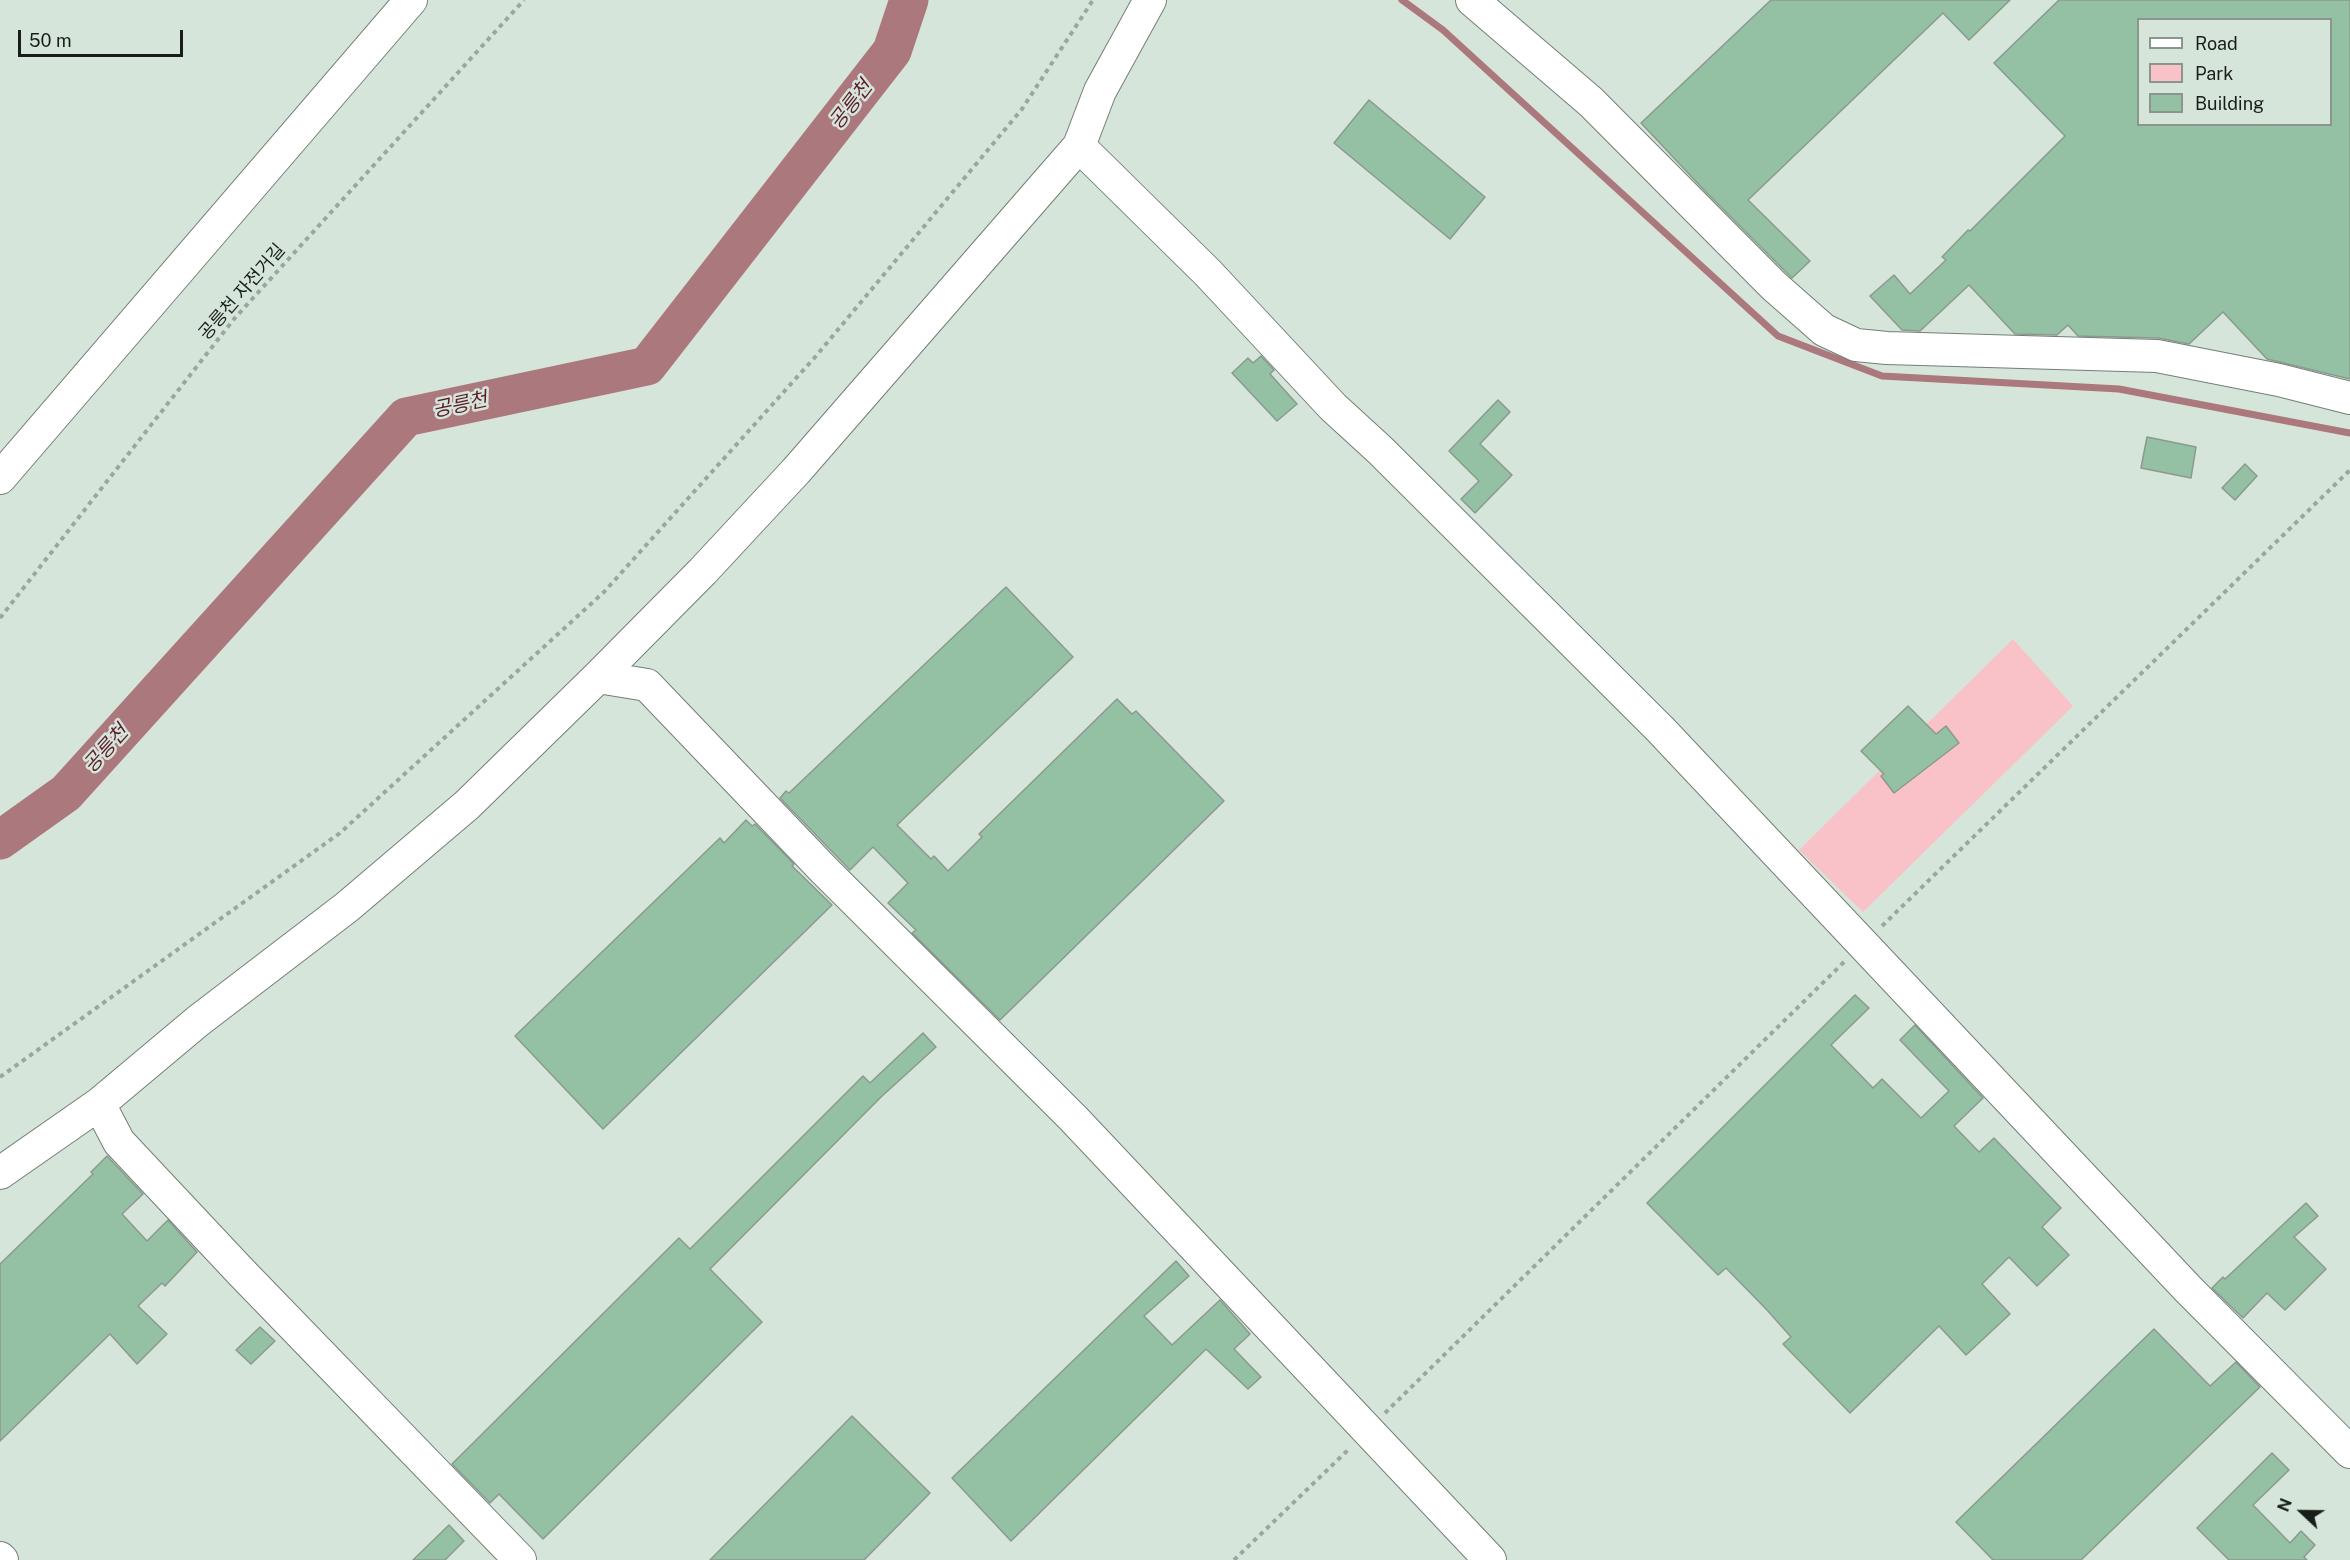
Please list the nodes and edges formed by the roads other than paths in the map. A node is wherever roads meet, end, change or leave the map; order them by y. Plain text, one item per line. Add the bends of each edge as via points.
1 (411, 0) edge
2 (1150, 0) edge
3 (1472, 0) edge
4 (1079, 146) junction
5 (2350, 398) edge
6 (0, 478) edge
7 (598, 677) junction
8 (99, 1104) junction
9 (0, 1173) edge
10 (2350, 1452) edge
11 (520, 1560) edge
12 (1490, 1560) edge

1 - 6 street
2 - 4 street via 1100,91
3 - 5 street via 1591,102 1774,286 1824,330 1856,345 2157,356
4 - 7 street via 796,471
4 - 10 street via 1208,273 1333,407 1660,729 2188,1289
7 - 8 street via 467,805 347,907 198,1021
7 - 12 street via 647,685 824,870 1073,1118
8 - 9 street
8 - 11 street via 119,1142

